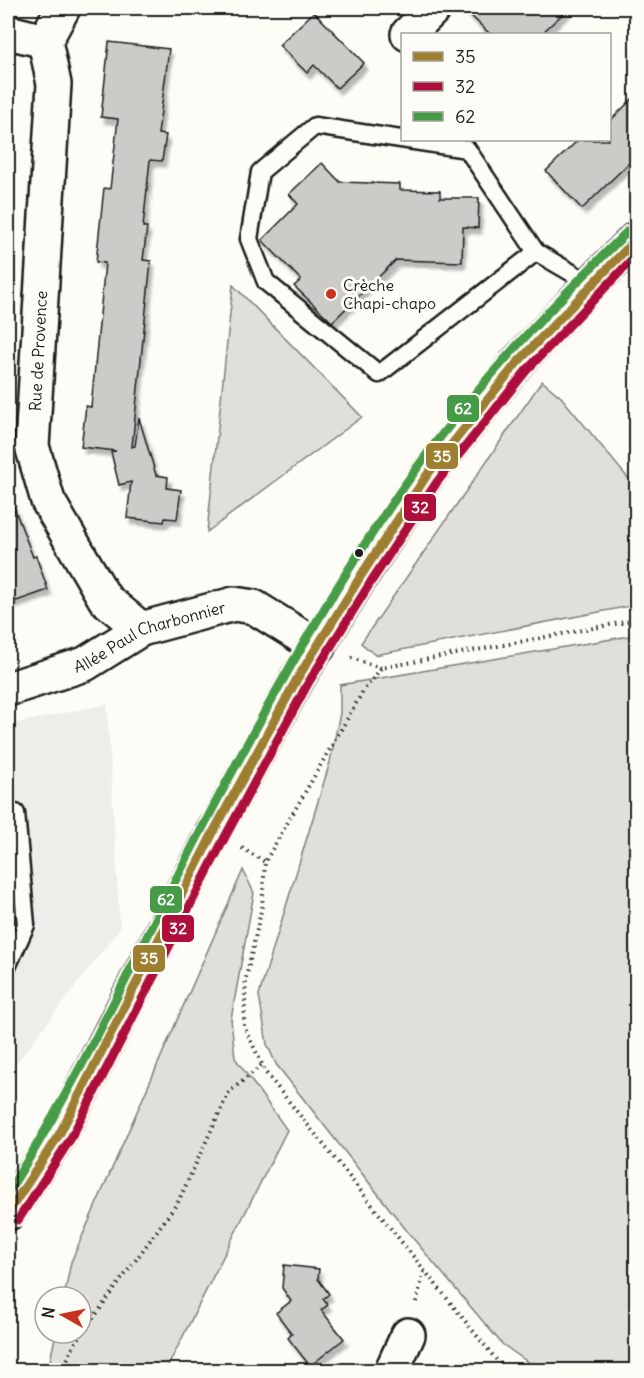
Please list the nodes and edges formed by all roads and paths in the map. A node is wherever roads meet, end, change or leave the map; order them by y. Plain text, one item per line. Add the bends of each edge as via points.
1 (63, 8) edge
2 (434, 8) edge
3 (8, 32) edge
4 (409, 33) edge
5 (45, 40) junction
6 (401, 139) edge
7 (414, 141) edge
8 (636, 239) edge
9 (536, 252) junction
10 (591, 284) junction
11 (636, 620) edge
12 (141, 629) junction
13 (318, 647) junction
14 (8, 689) edge
15 (8, 813) edge
16 (8, 965) edge
17 (262, 1065) junction
18 (8, 1213) edge
19 (408, 1335) dead end
20 (62, 1371) edge
21 (392, 1371) edge
22 (511, 1371) edge

1 - 5 main road
2 - 4 main road
3 - 5 main road
5 - 12 main road, Rue de Provence via 54,84 32,446 48,501 105,599
6 - 9 lane via 315,126 260,172 249,239 266,282 379,374
7 - 9 lane via 467,149
8 - 10 main road
9 - 10 lane
10 - 13 main road via 518,363 427,475
11 - 17 path via 381,668 362,693 265,861 262,907 246,978 244,1026
12 - 13 main road, Allée Paul Charbonnier via 234,604 254,607
12 - 14 main road, Allée Paul Charbonnier via 85,664
13 - 18 main road via 214,831 60,1133
15 - 16 lane via 16,813 26,925
17 - 20 path via 229,1092 178,1202 76,1342
17 - 22 path via 498,1362
19 - 21 main road

